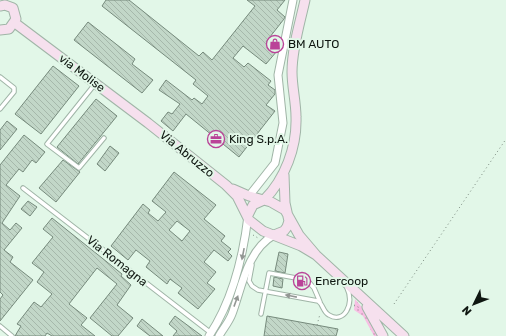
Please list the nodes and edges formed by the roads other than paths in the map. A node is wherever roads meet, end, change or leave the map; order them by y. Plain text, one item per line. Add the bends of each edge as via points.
1 (293, 0) edge
2 (305, 0) edge
3 (0, 6) edge
4 (15, 23) junction
5 (0, 30) edge
6 (0, 77) edge
7 (96, 82) junction
8 (0, 109) edge
9 (148, 123) joint
10 (104, 138) dead end
11 (284, 172) junction
12 (226, 185) junction
13 (23, 188) dead end
14 (249, 196) junction
15 (264, 200) junction
16 (288, 215) junction
17 (248, 216) junction
18 (274, 235) junction
19 (316, 254) junction
20 (253, 256) junction
21 (343, 280) junction
22 (266, 291) junction
23 (360, 296) junction
24 (321, 302) junction
25 (261, 314) dead end
26 (0, 326) edge
27 (210, 335) edge
28 (12, 336) edge
29 (219, 336) edge
30 (383, 336) edge
31 (404, 336) edge

1 - 14 street via 278,76 283,123 275,163
2 - 11 main road via 292,66 296,129
3 - 4 main road via 13,8 16,15
4 - 5 main road via 9,29
4 - 7 main road, via Molise
6 - 8 lane via 14,88 14,92
7 - 9 main road, via Molise
7 - 10 lane via 47,144 79,168
9 - 12 main road, Via Abruzzo
11 - 15 main road via 273,191
11 - 16 main road
12 - 14 main road, Via Abruzzo
12 - 17 main road, Via Abruzzo via 237,196
13 - 27 lane, Via Romagna
14 - 15 main road, Via Abruzzo
15 - 16 main road via 280,206
15 - 17 main road via 252,205
16 - 18 main road via 288,227
16 - 19 main road via 299,235
17 - 18 main road via 262,231
17 -> 27 street via 242,260
18 - 19 main road
18 - 20 street via 264,242
19 - 21 main road
20 - 22 lane via 249,280 252,286
29 -> 20 street via 231,316
21 - 23 main road
21 - 24 lane via 350,294 351,305 345,313 331,316 324,310
24 -> 22 lane
22 - 24 lane via 269,273 307,280
22 - 25 lane
23 - 30 main road
23 - 31 main road
26 - 28 lane

